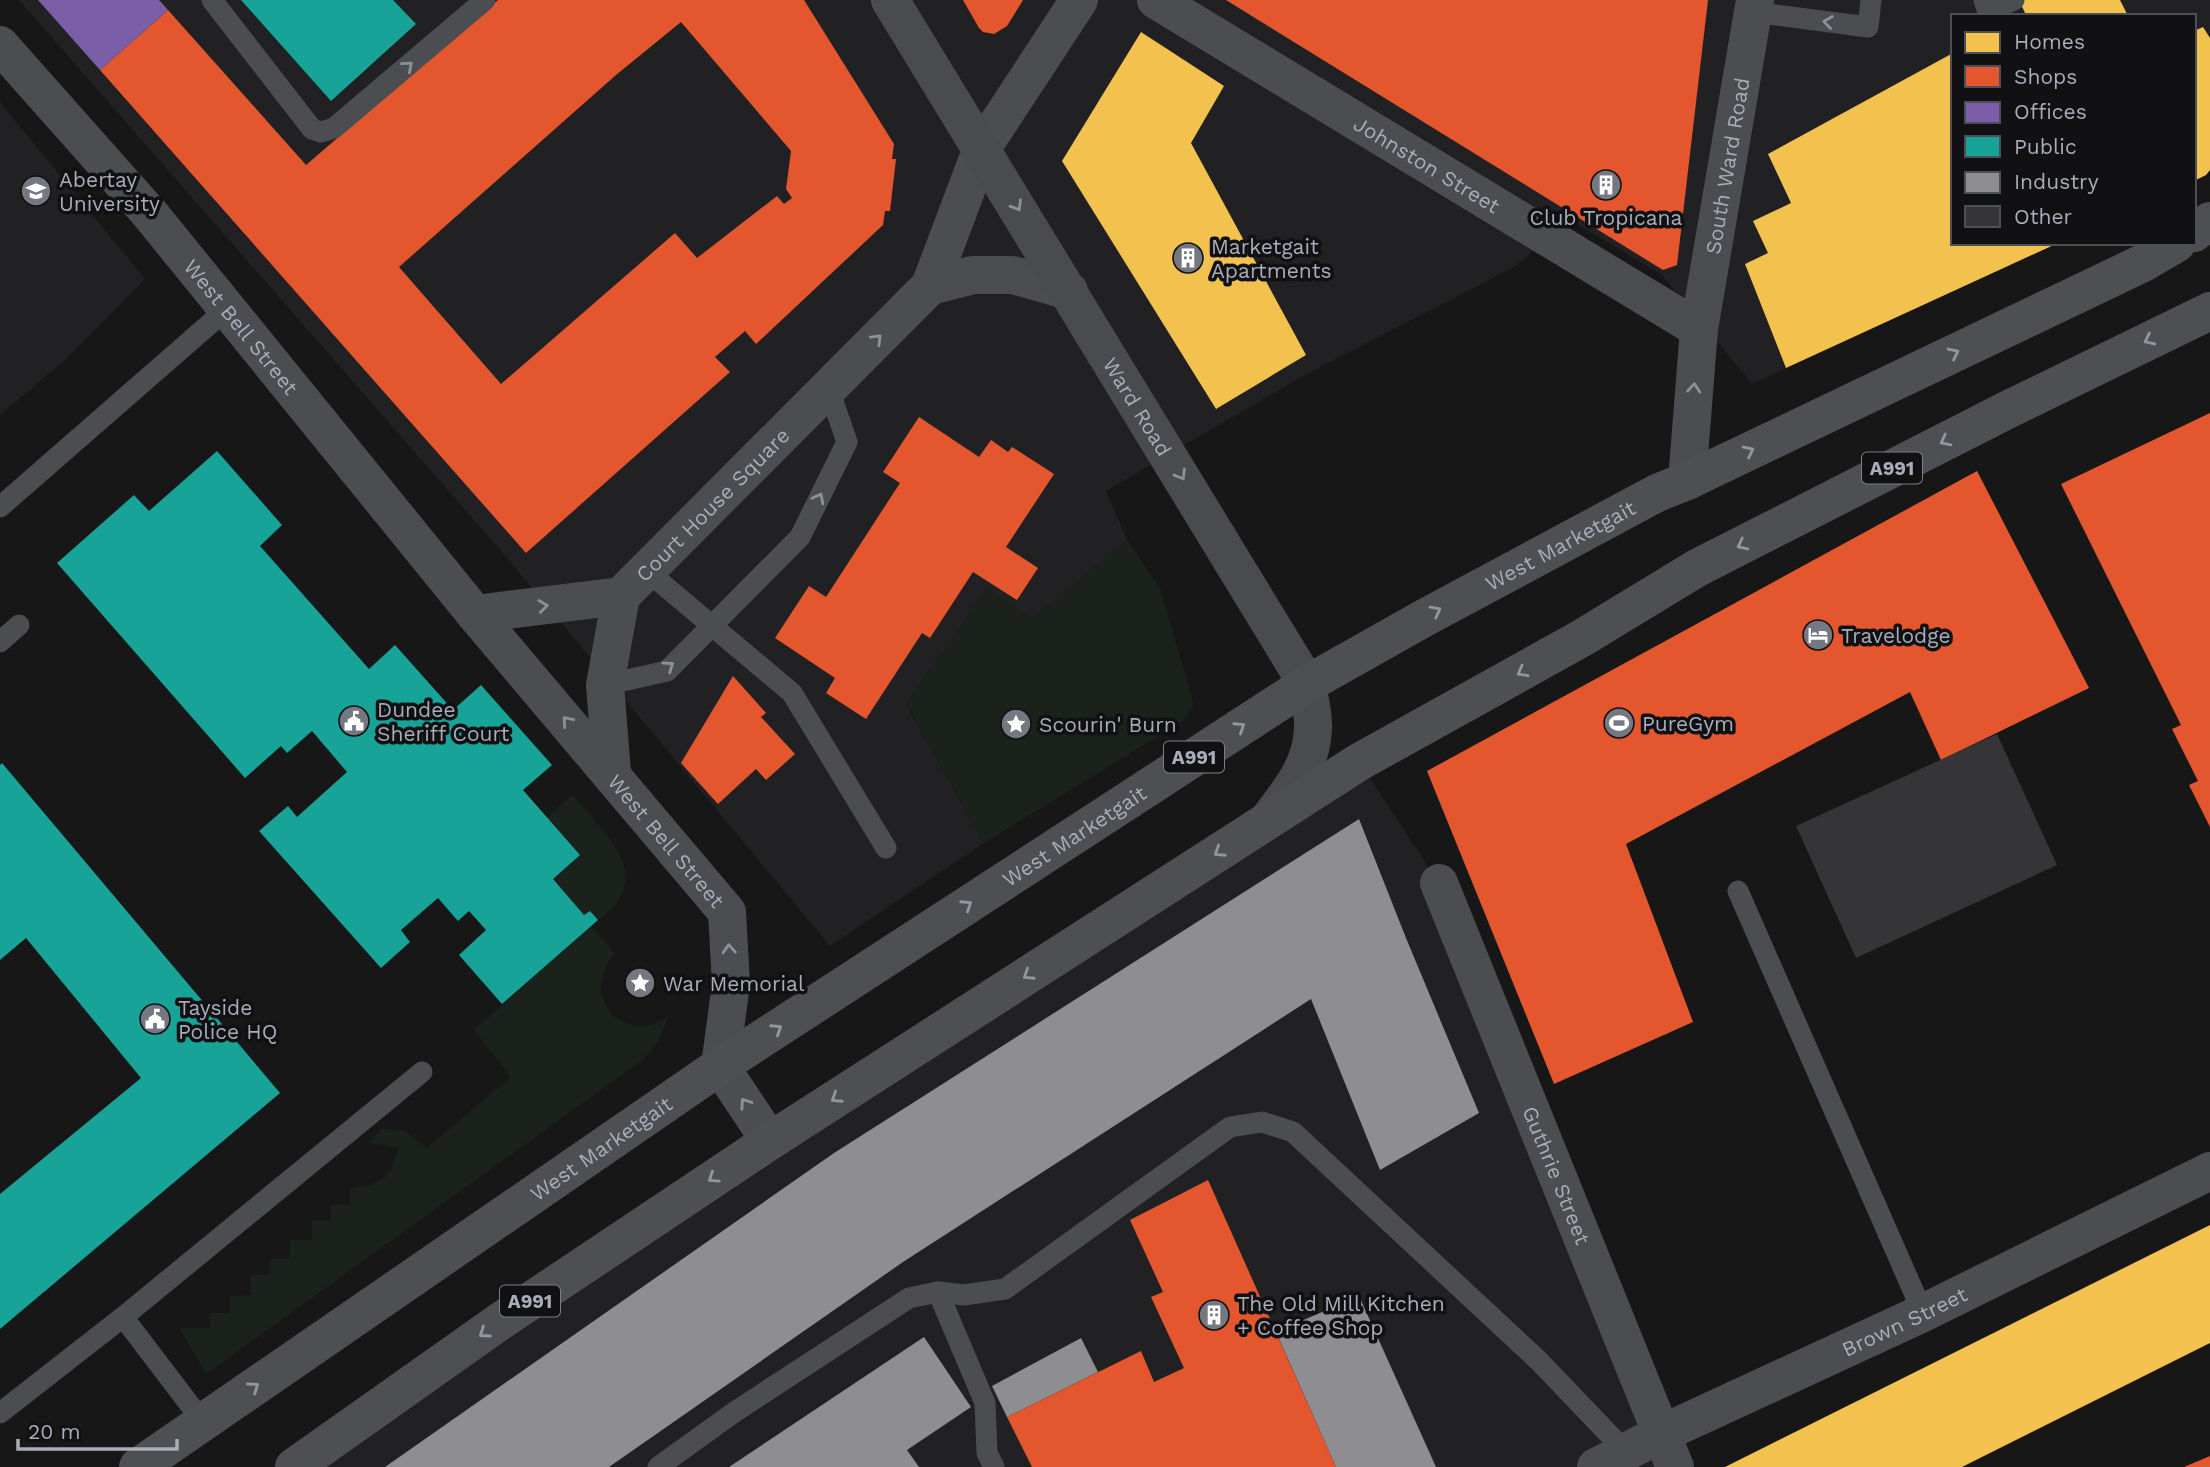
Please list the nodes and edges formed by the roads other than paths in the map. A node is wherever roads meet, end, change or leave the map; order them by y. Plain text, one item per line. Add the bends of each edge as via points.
1 (212, 0) edge
2 (485, 0) edge
3 (890, 0) edge
4 (1079, 0) edge
5 (1156, 0) edge
6 (1871, 0) edge
7 (1984, 0) edge
8 (2014, 0) edge
9 (1754, 6) edge
10 (0, 45) edge
11 (982, 148) junction
12 (2174, 245) edge
13 (930, 286) junction
14 (1069, 291) junction
15 (228, 308) junction
16 (2210, 311) edge
17 (1699, 330) junction
18 (828, 387) junction
19 (1687, 481) junction
20 (0, 507) edge
21 (634, 584) junction
22 (475, 614) junction
23 (19, 625) dead end
24 (713, 625) junction
25 (0, 642) edge
26 (1307, 684) junction
27 (605, 685) junction
28 (612, 773) junction
29 (1267, 821) junction
30 (886, 848) dead end
31 (1439, 883) dead end
32 (1738, 891) dead end
33 (720, 1066) junction
34 (422, 1072) dead end
35 (770, 1140) junction
36 (2210, 1171) edge
37 (938, 1292) junction
38 (1923, 1313) junction
39 (123, 1317) junction
40 (0, 1413) edge
41 (203, 1422) junction
42 (1668, 1450) edge
43 (1611, 1459) edge
44 (138, 1467) edge
45 (294, 1467) edge
46 (659, 1467) edge
47 (994, 1467) edge

1 -> 2 lane via 312,129 321,132 334,128
3 - 11 street, Ward Road
4 - 11 street, Court House Square
5 - 17 street, Johnston Street
6 -> 9 lane via 1868,27
7 - 8 lane via 1988,12
9 - 17 street, South Ward Road
10 - 15 street, West Bell Street
11 - 13 street, Court House Square
11 -> 14 street, Ward Road
19 -> 12 main road, West Marketgait / A991 via 2143,264
13 - 14 street via 973,275 1013,275
18 -> 13 street, Court House Square
14 -> 26 street, Ward Road
15 - 20 lane
15 - 22 street, West Bell Street
16 -> 29 main road, A991 via 1697,568 1359,762
19 -> 17 street, South Ward Road
18 - 21 street, Court House Square
24 -> 18 lane via 800,537 847,442
26 -> 19 main road, West Marketgait / A991 via 1657,493
22 -> 21 street
21 - 24 lane
21 - 27 street, Court House Square
28 -> 22 street, West Bell Street
23 - 25 lane
27 -> 24 lane via 667,671
24 - 30 lane via 792,693
26 - 29 street, Ward Road via 1314,727 1308,761
33 -> 26 main road, West Marketgait / A991
27 - 28 street, Court House Square
33 -> 28 street, West Bell Street via 731,984 727,912
29 -> 35 main road, A991
31 - 42 street, Guthrie Street
32 - 38 lane
35 -> 33 street
41 -> 33 main road, West Marketgait / A991
34 - 39 lane
35 -> 45 main road, A991
36 - 38 street, Brown Street
37 - 43 lane via 964,1295 1005,1289 1230,1126 1262,1122 1293,1132 1539,1361
37 - 46 lane via 909,1298
37 - 47 lane via 985,1403 987,1453
38 - 42 street, Brown Street
39 - 40 lane
39 - 41 lane
41 - 44 main road, West Marketgait / A991
42 - 43 street, Brown Street

